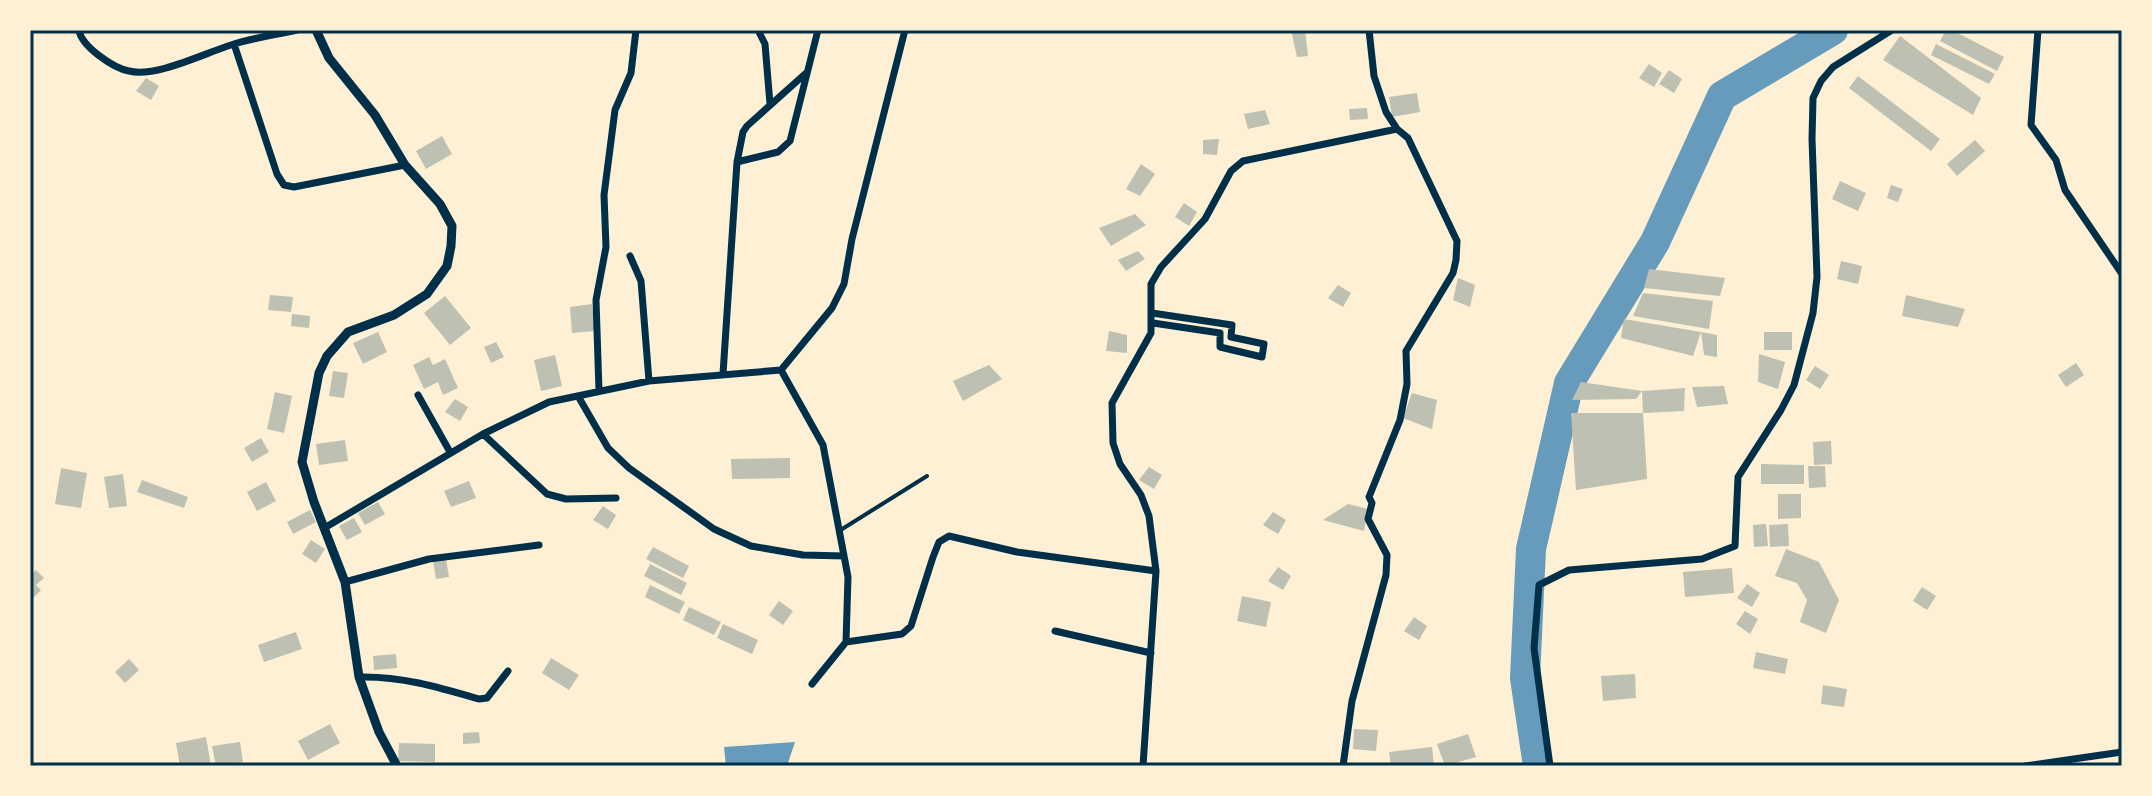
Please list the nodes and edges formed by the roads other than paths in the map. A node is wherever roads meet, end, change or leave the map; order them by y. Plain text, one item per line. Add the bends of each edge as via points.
1 (79, 30) edge
2 (297, 30) edge
3 (316, 30) edge
4 (636, 30) edge
5 (758, 30) edge
6 (818, 30) edge
7 (905, 30) edge
8 (1369, 30) edge
9 (1892, 30) edge
10 (2038, 30) edge
11 (234, 44) junction
12 (805, 74) junction
13 (770, 104) junction
14 (1397, 129) junction
15 (737, 162) junction
16 (405, 165) junction
17 (630, 256) dead end
18 (2122, 274) edge
19 (1152, 313) junction
20 (1153, 323) junction
21 (781, 370) junction
22 (723, 374) junction
23 (649, 381) junction
24 (599, 391) junction
25 (418, 395) dead end
26 (578, 396) junction
27 (483, 434) junction
28 (450, 452) junction
29 (927, 476) dead end
30 (616, 498) dead end
31 (326, 527) junction
32 (839, 531) junction
33 (539, 545) dead end
34 (844, 556) junction
35 (1156, 571) junction
36 (345, 582) junction
37 (1055, 631) dead end
38 (846, 642) junction
39 (1151, 653) junction
40 (508, 671) dead end
41 (359, 677) junction
42 (812, 684) dead end
43 (2122, 752) edge
44 (397, 766) edge
45 (1143, 766) edge
46 (1343, 766) edge
47 (1550, 766) edge
48 (2025, 766) edge

1 - 11 street via 87,47 129,71 165,67
2 - 11 street
3 - 16 street via 329,58 388,134
4 - 24 street via 631,73 615,110 604,195 606,247 596,300
5 - 13 street via 765,44
6 - 12 street
7 - 21 street via 844,284 832,308
8 - 14 street via 1374,76
9 - 47 street via 1833,67 1813,98 1813,313 1794,385 1738,477 1735,546 1702,559 1569,570 1539,585 1534,648
10 - 18 street via 2031,125 2056,160 2065,190
11 - 16 street via 284,185
12 - 13 street
12 - 15 street via 790,141 778,152
13 - 15 street via 743,132
14 - 19 street via 1243,161 1231,171 1205,219 1161,267 1151,284
14 - 46 street via 1408,138 1439,201 1457,241 1456,260 1406,351 1400,420 1369,497 1368,519 1387,555 1386,575 1352,701
15 - 22 street
16 - 31 street via 452,226 447,266 427,294 394,315 348,332 319,373 302,462
17 - 23 street via 641,281
19 - 20 street
19 - 20 street via 1232,325 1231,337 1264,344 1262,357 1220,347 1220,333
20 - 35 street via 1112,403 1111,420 1120,464 1149,516
21 - 22 street
21 - 32 street via 823,445
22 - 23 street
23 - 24 street
24 - 26 street
25 - 28 street
26 - 27 street via 549,402
26 - 34 street via 608,448 714,529 751,546
27 - 28 street
27 - 30 street via 547,494
28 - 31 street
29 - 32 lane
31 - 36 street
32 - 34 street
33 - 36 street via 429,559
34 - 38 street
35 - 38 street via 1017,552 949,536 939,542 911,626 902,634
35 - 39 street
36 - 41 street
37 - 39 street
38 - 42 street
39 - 45 street
40 - 41 street via 487,698 479,699 417,681
41 - 44 street
43 - 48 street

